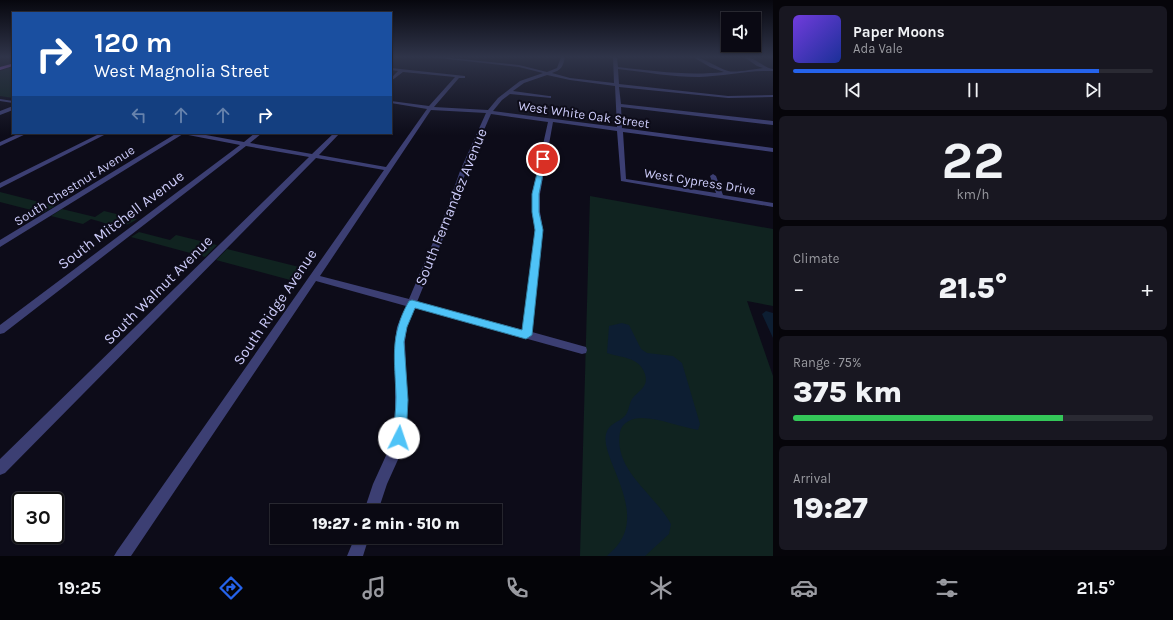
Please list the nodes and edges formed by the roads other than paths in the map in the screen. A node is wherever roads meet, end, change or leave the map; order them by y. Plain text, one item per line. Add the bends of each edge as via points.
1 (453, 83) edge
2 (522, 83) edge
3 (602, 83) edge
4 (618, 85) junction
5 (508, 92) junction
6 (773, 96) edge
7 (549, 97) dead end
8 (0, 100) edge
9 (12, 102) edge
10 (392, 102) edge
11 (619, 105) junction
12 (12, 108) edge
13 (430, 108) junction
14 (489, 112) junction
15 (0, 113) edge
16 (551, 121) junction
17 (773, 123) edge
18 (621, 130) junction
19 (24, 134) edge
20 (103, 134) edge
21 (179, 134) edge
22 (191, 134) edge
23 (258, 134) edge
24 (335, 134) edge
25 (245, 143) junction
26 (0, 144) edge
27 (773, 150) edge
28 (314, 155) junction
29 (388, 169) junction
30 (713, 176) dead end
31 (0, 186) edge
32 (720, 196) junction
33 (773, 205) edge
34 (0, 244) edge
35 (314, 277) junction
36 (412, 304) junction
37 (0, 330) edge
38 (526, 335) junction
39 (582, 350) dead end
40 (0, 468) edge
41 (373, 504) edge
42 (359, 544) edge
43 (122, 556) edge
44 (355, 556) edge

1 - 13 street, South Ridge Avenue
2 - 5 street, South Fernandez Avenue
3 - 4 street
4 - 6 street via 728,97
4 - 11 street
5 - 7 street
5 - 14 street, South Fernandez Avenue
8 - 9 street
10 - 13 street, West White Oak Street
11 - 17 street
11 - 18 street
12 - 15 street
13 - 14 street, West White Oak Street
13 - 29 street, South Ridge Avenue
14 - 16 street, West White Oak Street
14 - 36 street, South Fernandez Avenue
16 - 18 street, West White Oak Street
16 - 38 street via 536,194 539,230
18 - 27 street, West White Oak Street
18 - 32 street, West Cypress Drive via 624,180
19 - 26 street
20 - 31 street
21 - 34 street, South Chestnut Avenue
22 - 25 street
23 - 25 street, South Mitchell Avenue
24 - 28 street, South Walnut Avenue
25 - 28 street
25 - 37 street, South Mitchell Avenue
28 - 29 street
28 - 40 street, South Walnut Avenue
29 - 35 street, South Ridge Avenue
30 - 32 street
32 - 33 street, West Cypress Drive
35 - 36 street
35 - 43 street, South Ridge Avenue
36 - 38 street
36 - 41 street, South Fernandez Avenue via 402,327 399,342 402,400 399,438
38 - 39 street
42 - 44 street

